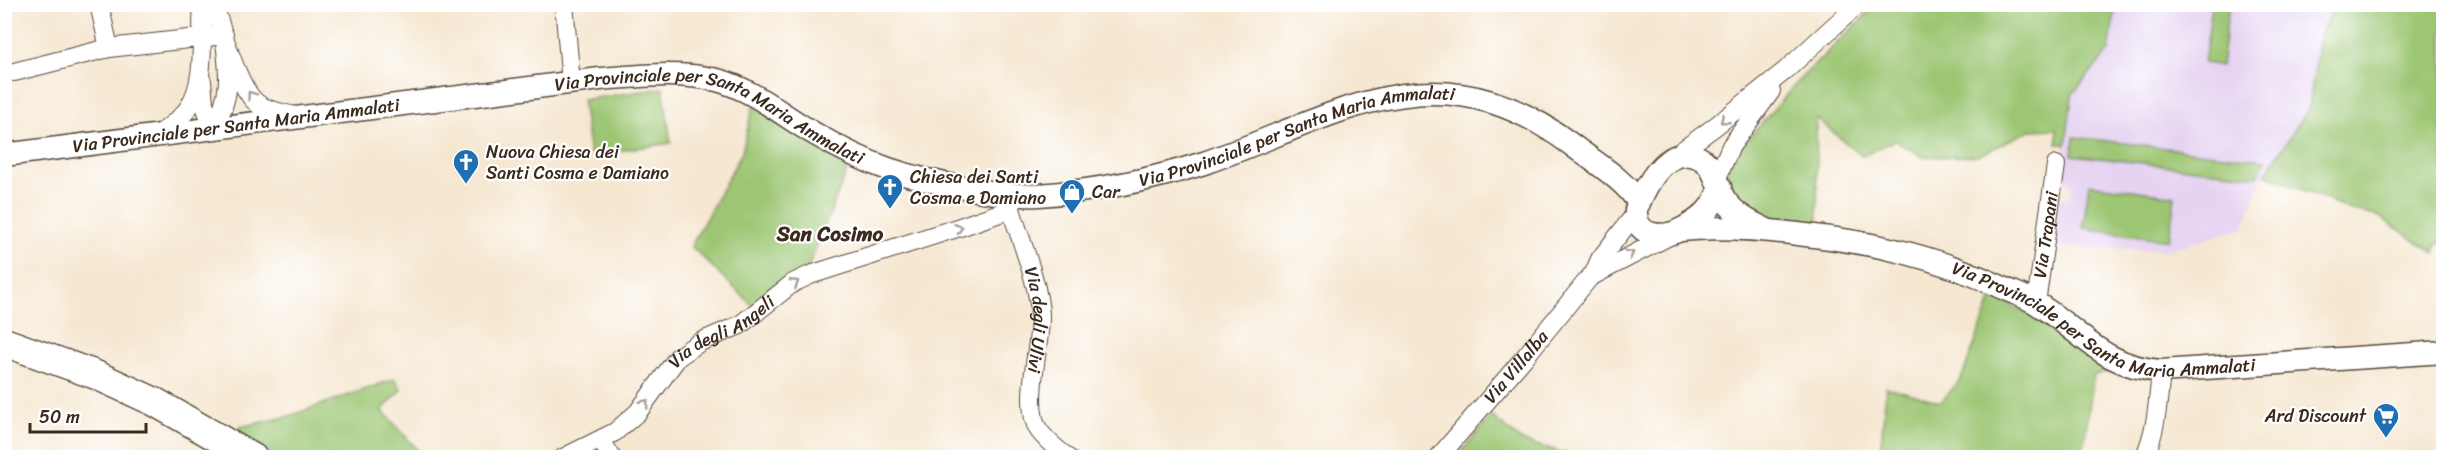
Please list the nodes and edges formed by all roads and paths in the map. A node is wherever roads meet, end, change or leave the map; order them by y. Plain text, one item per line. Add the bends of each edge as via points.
1 (99, 4) edge
2 (202, 4) edge
3 (214, 4) edge
4 (564, 4) edge
5 (1858, 4) edge
6 (224, 35) junction
7 (200, 39) junction
8 (109, 48) junction
9 (201, 67) junction
10 (1786, 70) junction
11 (14, 72) dead end
12 (572, 83) junction
13 (302, 117) junction
14 (213, 128) junction
15 (158, 135) junction
16 (4, 155) edge
17 (1594, 162) junction
18 (2056, 165) dead end
19 (1662, 166) junction
20 (1718, 182) junction
21 (1012, 202) junction
22 (1637, 208) junction
23 (1769, 230) junction
24 (1674, 233) junction
25 (1593, 275) junction
26 (2036, 303) junction
27 (4, 342) edge
28 (2444, 352) edge
29 (4, 359) edge
30 (2161, 371) junction
31 (601, 440) junction
32 (219, 458) edge
33 (253, 458) edge
34 (563, 458) edge
35 (612, 458) edge
36 (1068, 458) edge
37 (1438, 458) edge
38 (2144, 458) edge

1 - 8 street
2 - 7 street
3 - 6 street
4 - 12 street
5 - 10 street
6 - 7 street
13 -> 6 street via 259,105 249,95
6 - 14 street via 229,76 226,100
7 - 8 street
7 - 9 street
8 - 11 street
9 - 14 street via 204,103
9 - 15 street via 196,93 188,108
10 -> 19 street
10 - 20 street via 1731,146
12 - 13 street, Via Provinciale per Santa Maria Ammalati
12 - 21 street, Via Provinciale per Santa Maria Ammalati via 668,75 719,81 747,92 813,133 885,170
13 - 14 street, Via Provinciale per Santa Maria Ammalati
14 - 15 street, Via Provinciale per Santa Maria Ammalati
15 - 16 street, Via Provinciale per Santa Maria Ammalati
17 - 19 street via 1634,175
17 - 21 street, Via Provinciale per Santa Maria Ammalati via 1519,111 1474,98 1408,94 1344,108 1201,164 1141,180
17 - 22 street via 1632,192
18 - 26 street, Via Trapani
19 - 20 street via 1694,155 1709,165
19 - 22 street
20 - 23 street via 1732,208
20 - 24 street via 1710,209
31 -> 21 street, Via degli Angeli via 638,412 678,357 700,342 740,325 794,283 907,245
21 - 36 street, Via degli Ulivi via 1040,314 1033,380 1037,428
22 - 24 street via 1643,228 1658,237
22 - 25 street
23 - 24 street via 1699,228
23 - 26 street, Via Provinciale per Santa Maria Ammalati via 1900,249 1975,274
25 -> 24 street
25 - 37 street, Via Villalba
26 - 30 street, Via Provinciale per Santa Maria Ammalati via 2112,359 2140,369
27 - 33 main road via 155,402
28 - 30 street, Via Provinciale per Santa Maria Ammalati
29 - 32 main road via 90,392
30 - 38 street via 2157,410
31 - 34 street, Via degli Angeli
31 - 35 street

